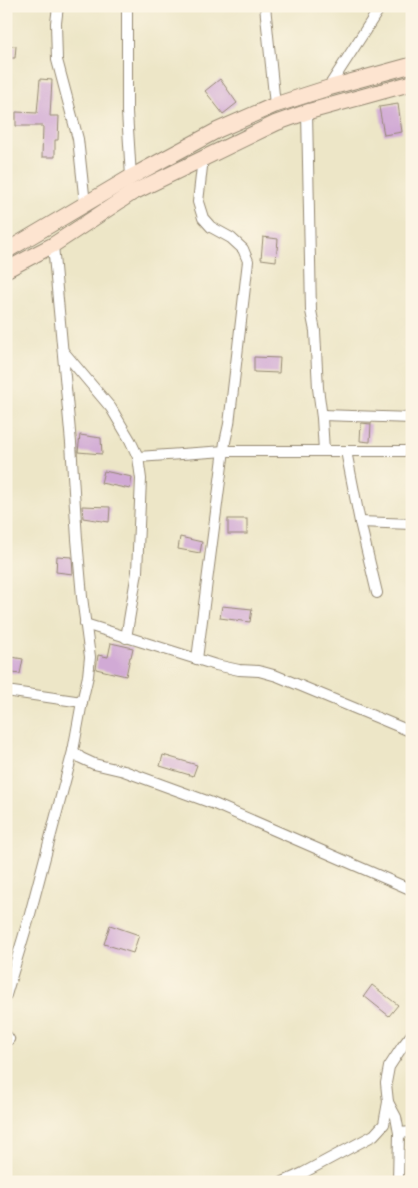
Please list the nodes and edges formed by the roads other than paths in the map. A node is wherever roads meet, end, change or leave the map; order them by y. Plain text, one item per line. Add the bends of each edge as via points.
1 (58, 6) edge
2 (127, 6) edge
3 (266, 6) edge
4 (381, 6) edge
5 (412, 65) edge
6 (412, 84) edge
7 (328, 88) junction
8 (275, 105) junction
9 (306, 112) junction
10 (202, 158) junction
11 (131, 177) junction
12 (85, 204) junction
13 (53, 245) junction
14 (7, 250) edge
15 (6, 270) edge
16 (63, 350) junction
17 (322, 415) junction
18 (412, 418) edge
19 (225, 451) junction
20 (324, 451) junction
21 (346, 451) junction
22 (412, 451) edge
23 (138, 457) junction
24 (360, 522) junction
25 (412, 524) edge
26 (377, 593) dead end
27 (85, 624) junction
28 (126, 638) junction
29 (197, 659) junction
30 (6, 690) edge
31 (82, 702) junction
32 (412, 732) edge
33 (73, 751) junction
34 (412, 890) edge
35 (6, 995) edge
36 (412, 1034) edge
37 (6, 1035) edge
38 (6, 1042) edge
39 (388, 1102) junction
40 (412, 1132) edge
41 (399, 1133) junction
42 (283, 1182) edge
43 (398, 1182) edge

1 - 12 street via 57,60 78,139
2 - 11 street
3 - 8 street
4 - 7 street
5 - 7 street
6 - 9 street
7 - 8 street
8 - 11 street via 218,130
9 - 10 street
9 - 17 street via 310,311 315,331
10 - 13 street via 132,192
10 - 19 street via 198,202 203,218 211,228 231,238 243,249 248,261
11 - 12 street
12 - 14 street
13 - 15 street
13 - 16 street
16 - 23 street via 111,408
16 - 27 street
17 - 18 street
17 - 20 street
19 - 20 street
19 - 23 street
19 - 29 street
20 - 21 street
21 - 22 street
21 - 24 street
23 - 28 street via 141,479 137,572
24 - 25 street
24 - 26 street
27 - 28 street
27 - 31 street via 90,657
28 - 29 street
29 - 32 street via 277,676
30 - 31 street
31 - 33 street
33 - 34 street via 94,764 124,771 212,803
33 - 35 street
36 - 39 street via 389,1068 386,1083
37 - 38 street via 9,1039
39 - 41 street via 396,1117
39 - 42 street via 384,1124 374,1135
40 - 41 street
41 - 43 street

